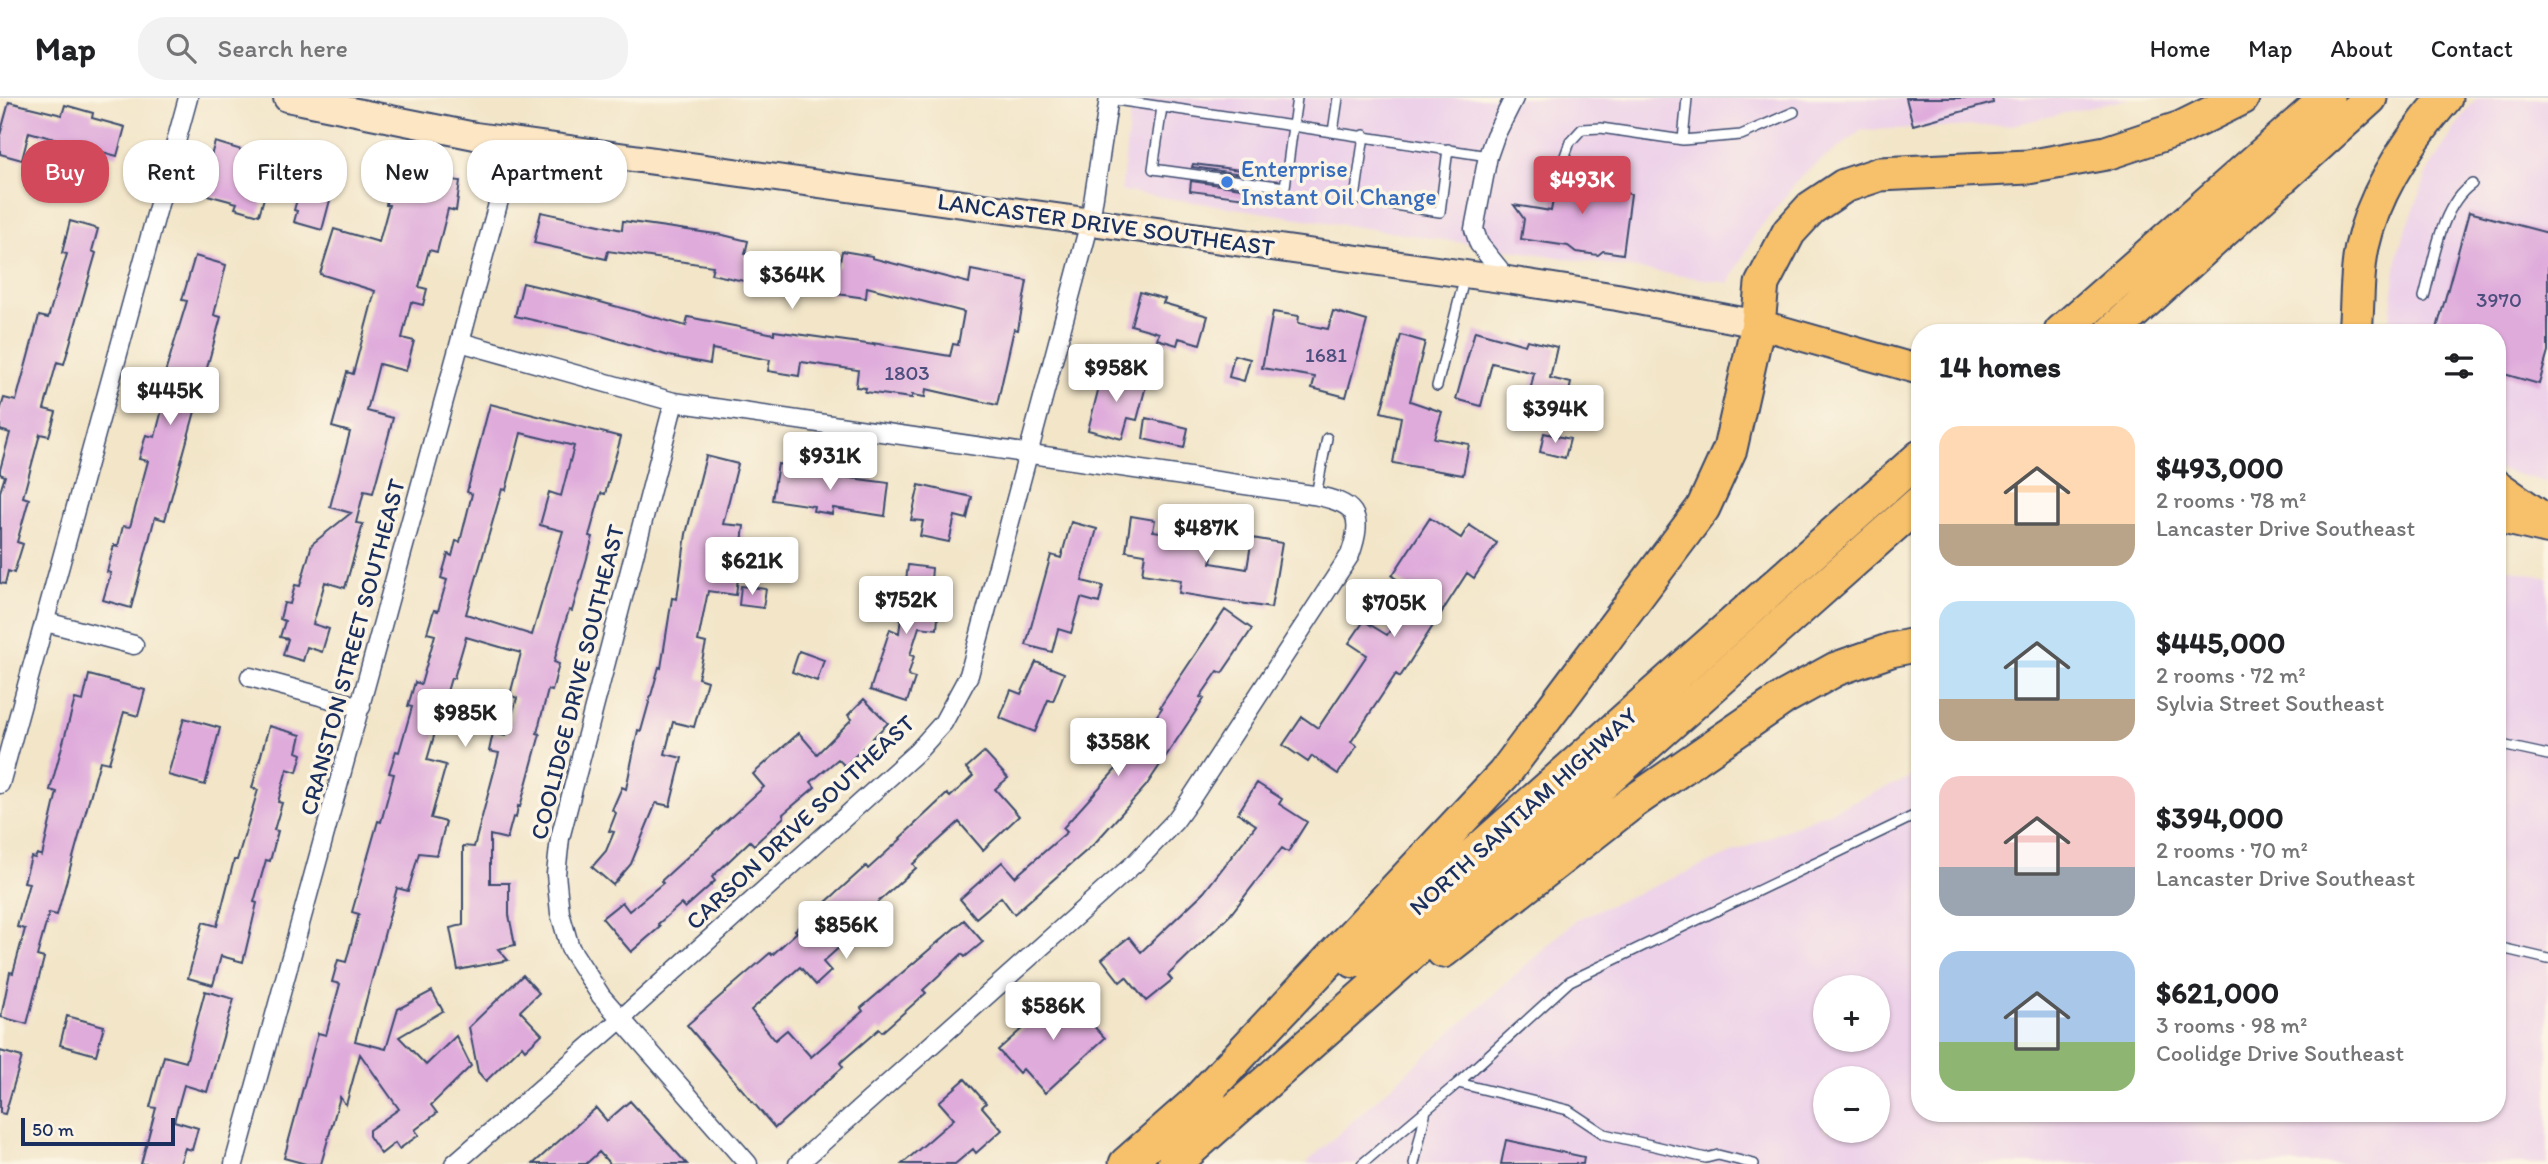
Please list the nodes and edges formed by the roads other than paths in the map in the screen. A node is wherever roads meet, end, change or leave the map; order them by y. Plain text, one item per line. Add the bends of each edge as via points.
1 (188, 98) edge
2 (287, 98) edge
3 (1297, 98) edge
4 (1338, 98) edge
5 (1514, 98) edge
6 (1687, 98) edge
7 (2242, 98) edge
8 (2327, 98) edge
9 (2370, 98) edge
10 (2445, 98) edge
11 (1109, 99) edge
12 (1162, 107) junction
13 (1794, 112) dead end
14 (1293, 126) junction
15 (1333, 132) junction
16 (1364, 135) junction
17 (503, 140) edge
18 (1683, 140) junction
19 (1448, 149) junction
20 (1488, 156) junction
21 (627, 158) edge
22 (1562, 164) dead end
23 (2472, 184) dead end
24 (498, 203) edge
25 (1090, 222) junction
26 (1466, 274) junction
27 (1508, 280) junction
28 (2424, 297) dead end
29 (1758, 324) junction
30 (2070, 324) edge
31 (2121, 324) edge
32 (2356, 324) edge
33 (460, 342) junction
34 (1911, 368) edge
35 (1437, 386) dead end
36 (674, 402) junction
37 (1327, 438) dead end
38 (1029, 453) junction
39 (1911, 465) edge
40 (2506, 493) edge
41 (1316, 495) junction
42 (1911, 510) edge
43 (2506, 520) edge
44 (2548, 523) edge
45 (2548, 530) edge
46 (46, 622) junction
47 (134, 645) dead end
48 (1911, 646) edge
49 (250, 677) dead end
50 (361, 707) junction
51 (2506, 746) edge
52 (2548, 755) edge
53 (0, 784) edge
54 (1911, 817) edge
55 (1908, 818) junction
56 (1911, 818) edge
57 (2506, 949) edge
58 (2548, 959) edge
59 (1343, 1013) junction
60 (621, 1019) junction
61 (1458, 1083) junction
62 (1195, 1103) junction
63 (1426, 1110) junction
64 (234, 1164) edge
65 (454, 1164) edge
66 (747, 1164) edge
67 (798, 1164) edge
68 (1126, 1164) edge
69 (1174, 1164) edge
70 (1362, 1164) edge
71 (1413, 1164) edge
72 (1754, 1164) edge

1 - 46 street
2 - 17 main road, LANCASTER DRIVE SOUTHEAST
3 - 14 lane
4 - 15 lane
5 - 20 street
6 - 18 lane
7 - 29 highway via 2180,128 2106,153 2028,166 1880,174 1844,186 1811,208 1789,232 1762,284
8 - 30 highway
9 - 31 highway
10 - 32 highway via 2396,166 2374,209 2362,247
11 - 12 lane
11 - 25 street, CARSON DRIVE SOUTHEAST
12 - 14 lane
12 - 14 lane via 1153,169 1166,171 1285,187
13 - 18 lane via 1741,135
14 - 15 lane
15 - 16 lane
16 - 19 lane
16 - 19 lane via 1355,200 1440,212
18 - 22 lane via 1581,129
19 - 20 lane
20 - 27 street via 1474,229 1479,244
21 - 25 main road, LANCASTER DRIVE SOUTHEAST
23 - 28 lane via 2447,215
24 - 33 street, CRANSTON STREET SOUTHEAST
25 - 26 main road, LANCASTER DRIVE SOUTHEAST
25 - 38 street, CARSON DRIVE SOUTHEAST
26 - 27 main road, LANCASTER DRIVE SOUTHEAST
26 - 35 lane
27 - 29 main road, LANCASTER DRIVE SOUTHEAST
29 - 34 main road, LANCASTER DRIVE SOUTHEAST
29 - 62 highway via 1730,449 1703,508 1504,774
33 - 36 street
33 - 50 street, CRANSTON STREET SOUTHEAST
36 - 38 street
36 - 60 street, COOLIDGE DRIVE SOUTHEAST via 560,838 556,874 570,948
37 - 41 lane
38 - 41 street
38 - 60 street, CARSON DRIVE SOUTHEAST via 969,675 943,723 917,752
39 - 62 highway, NORTH SANTIAM HIGHWAY
40 - 44 highway
41 - 67 street via 1346,504 1353,512 1357,526 1350,555 1175,821 1135,863
42 - 59 highway, NORTH SANTIAM HIGHWAY
43 - 45 main road
46 - 47 street
46 - 53 street
48 - 59 highway via 1836,669 1784,697 1633,802 1438,955
49 - 50 street
50 - 64 street, CRANSTON STREET SOUTHEAST
51 - 52 lane
54 - 55 lane
55 - 56 lane
55 - 61 lane via 1570,981
57 - 58 lane
59 - 69 highway, NORTH SANTIAM HIGHWAY
60 - 65 street, CARSON DRIVE SOUTHEAST
60 - 66 street, COOLIDGE DRIVE SOUTHEAST
61 - 63 lane
61 - 72 lane via 1568,1110 1604,1134 1706,1158
62 - 68 highway, NORTH SANTIAM HIGHWAY
63 - 70 lane
63 - 71 lane

